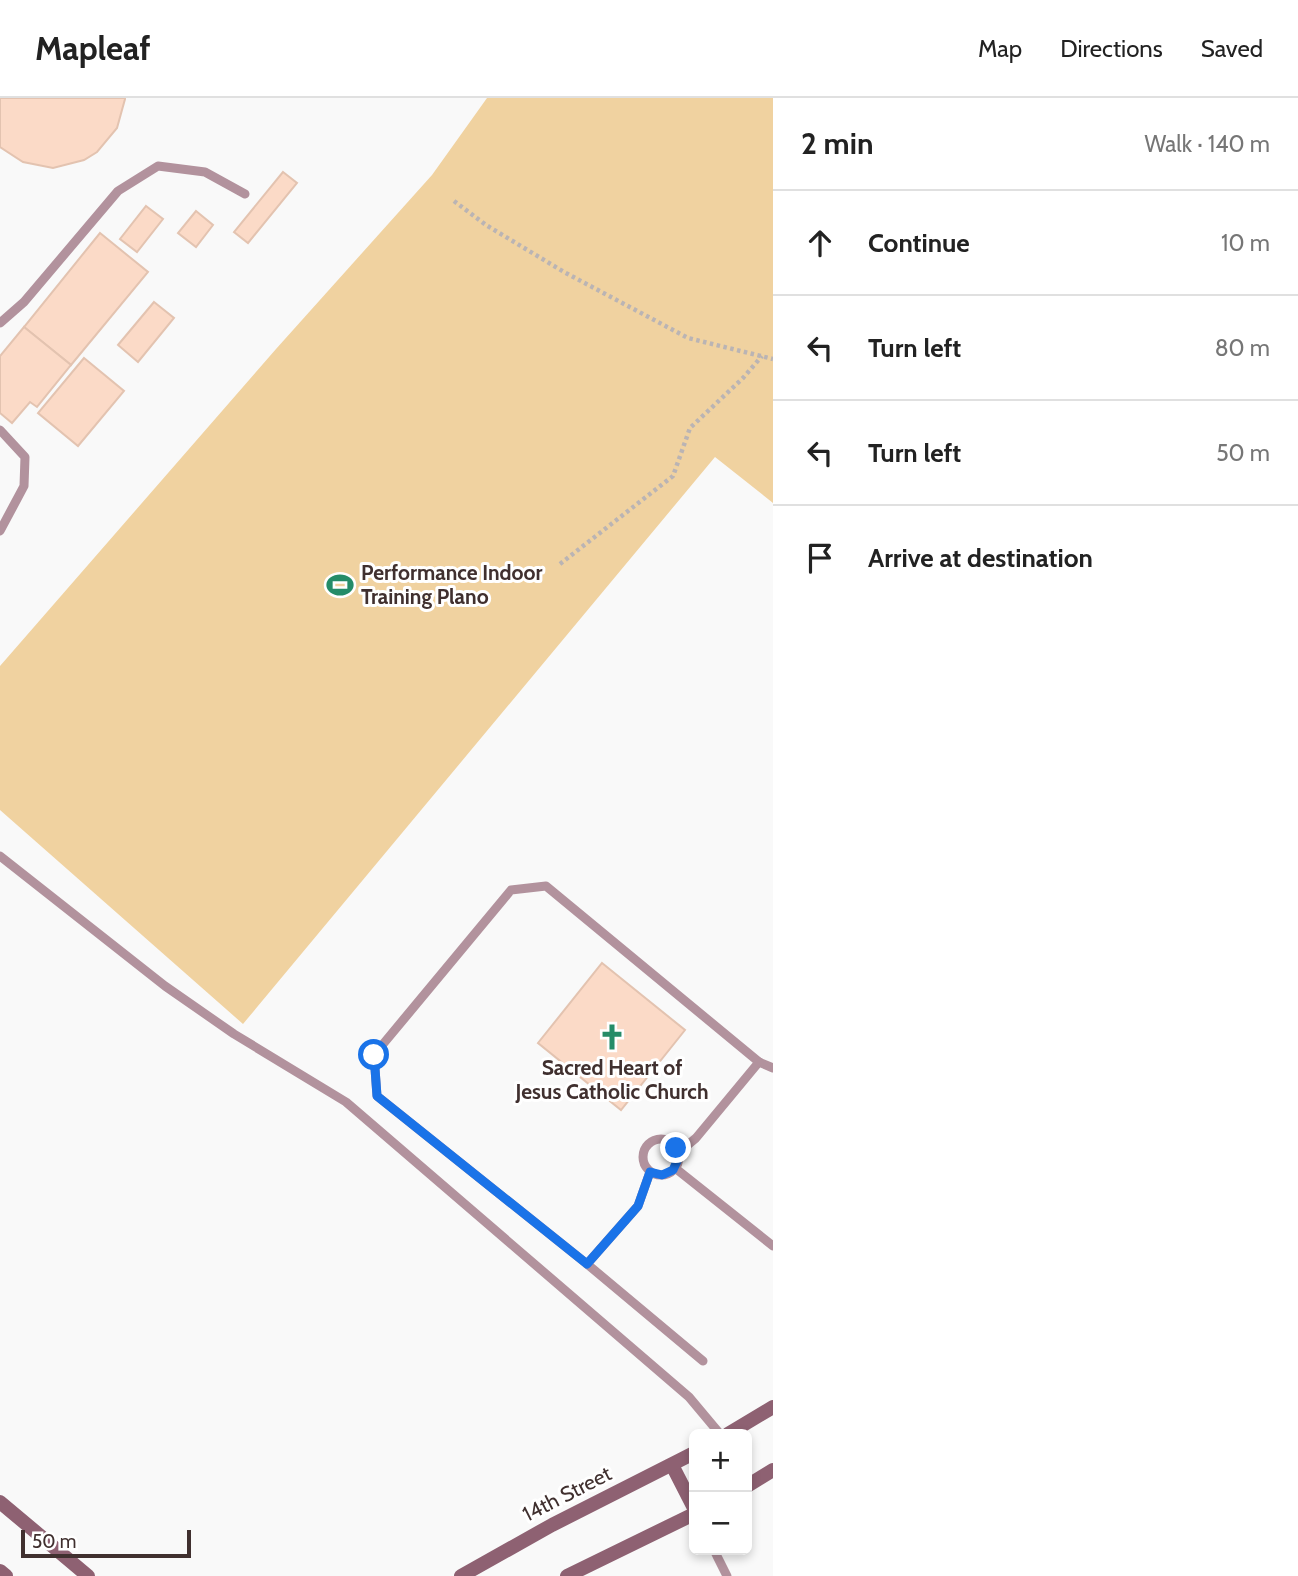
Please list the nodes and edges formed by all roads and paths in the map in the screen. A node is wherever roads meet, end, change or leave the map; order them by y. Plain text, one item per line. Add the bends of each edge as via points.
1 (245, 194) dead end
2 (454, 201) dead end
3 (0, 323) edge
4 (762, 356) junction
5 (773, 359) edge
6 (0, 430) edge
7 (0, 531) edge
8 (560, 564) dead end
9 (0, 856) edge
10 (759, 1062) junction
11 (773, 1068) edge
12 (678, 1153) junction
13 (675, 1168) junction
14 (650, 1172) junction
15 (773, 1246) edge
16 (587, 1264) junction
17 (703, 1362) dead end
18 (773, 1407) edge
19 (716, 1429) edge
20 (736, 1429) edge
21 (689, 1456) edge
22 (672, 1465) junction
23 (773, 1470) edge
24 (752, 1479) edge
25 (689, 1498) edge
26 (0, 1502) edge
27 (689, 1516) edge
28 (716, 1555) edge
29 (0, 1571) edge
30 (6, 1576) edge
31 (88, 1576) edge
32 (461, 1576) edge
33 (567, 1576) edge
34 (725, 1576) edge

1 - 3 lane via 205,172 158,166 117,191 24,302
2 - 4 path via 553,265 677,332
4 - 5 path
4 - 8 path via 690,428 673,476
6 - 7 lane via 25,457 23,486
9 - 19 lane via 165,986 346,1102 689,1397
10 - 11 lane
10 - 12 lane
10 - 16 lane via 546,886 511,890 374,1055 377,1096
12 - 13 lane
12 - 14 lane via 668,1141 651,1142 643,1156
13 - 14 lane via 662,1175
13 - 15 lane
14 - 16 lane via 638,1206
16 - 17 lane
18 - 20 main road
21 - 22 main road, 14th Street
22 - 25 main road
22 - 32 main road, 14th Street
23 - 24 main road
26 - 31 main road
27 - 33 main road
28 - 34 lane
29 - 30 main road

